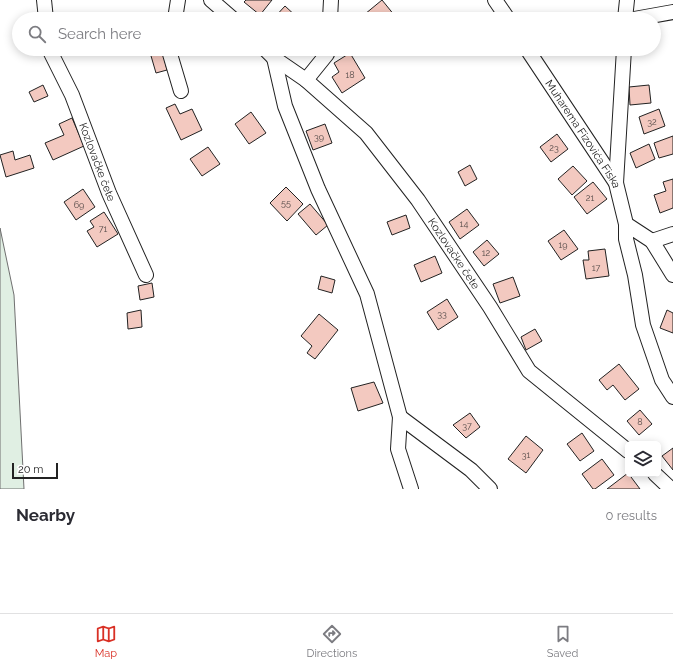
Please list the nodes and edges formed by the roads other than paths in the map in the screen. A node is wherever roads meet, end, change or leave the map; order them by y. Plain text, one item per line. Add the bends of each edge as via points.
1 (44, 0) edge
2 (178, 0) edge
3 (211, 0) edge
4 (331, 0) edge
5 (495, 0) edge
6 (627, 0) edge
7 (45, 12) edge
8 (176, 12) edge
9 (225, 12) edge
10 (330, 12) edge
11 (503, 12) edge
12 (626, 12) edge
13 (673, 12) edge
14 (661, 14) edge
15 (52, 56) edge
16 (171, 56) edge
17 (271, 56) edge
18 (273, 56) edge
19 (325, 56) edge
20 (532, 56) edge
21 (624, 56) edge
22 (306, 80) junction
23 (181, 91) dead end
24 (616, 183) junction
25 (626, 224) junction
26 (673, 234) edge
27 (652, 241) junction
28 (146, 275) dead end
29 (673, 275) edge
30 (673, 397) edge
31 (400, 417) junction
32 (625, 450) edge
33 (658, 477) edge
34 (411, 489) edge
35 (490, 489) edge
36 (671, 489) edge

1 - 7 street
2 - 8 street
3 - 9 street
4 - 10 street
5 - 11 street
6 - 12 street
13 - 14 street
15 - 28 street, Kozlovačke čete via 72,95 109,193
16 - 23 street
17 - 31 street, Kozlovačke čete via 285,106 318,189 366,294
18 - 22 street, Kozlovačke čete
19 - 22 street
20 - 24 street, Muharema Fizovića Fiska
21 - 24 street
22 - 32 street, Kozlovačke čete via 366,133 418,200 490,307 529,371
24 - 25 street, Muharema Fizovića Fiska
25 - 27 street
25 - 30 street, Muharema Fizovića Fiska via 626,239 643,325 662,380
26 - 27 street
27 - 29 street
31 - 34 street, Kozlovačke čete via 398,450
31 - 35 street via 471,470
33 - 36 street

